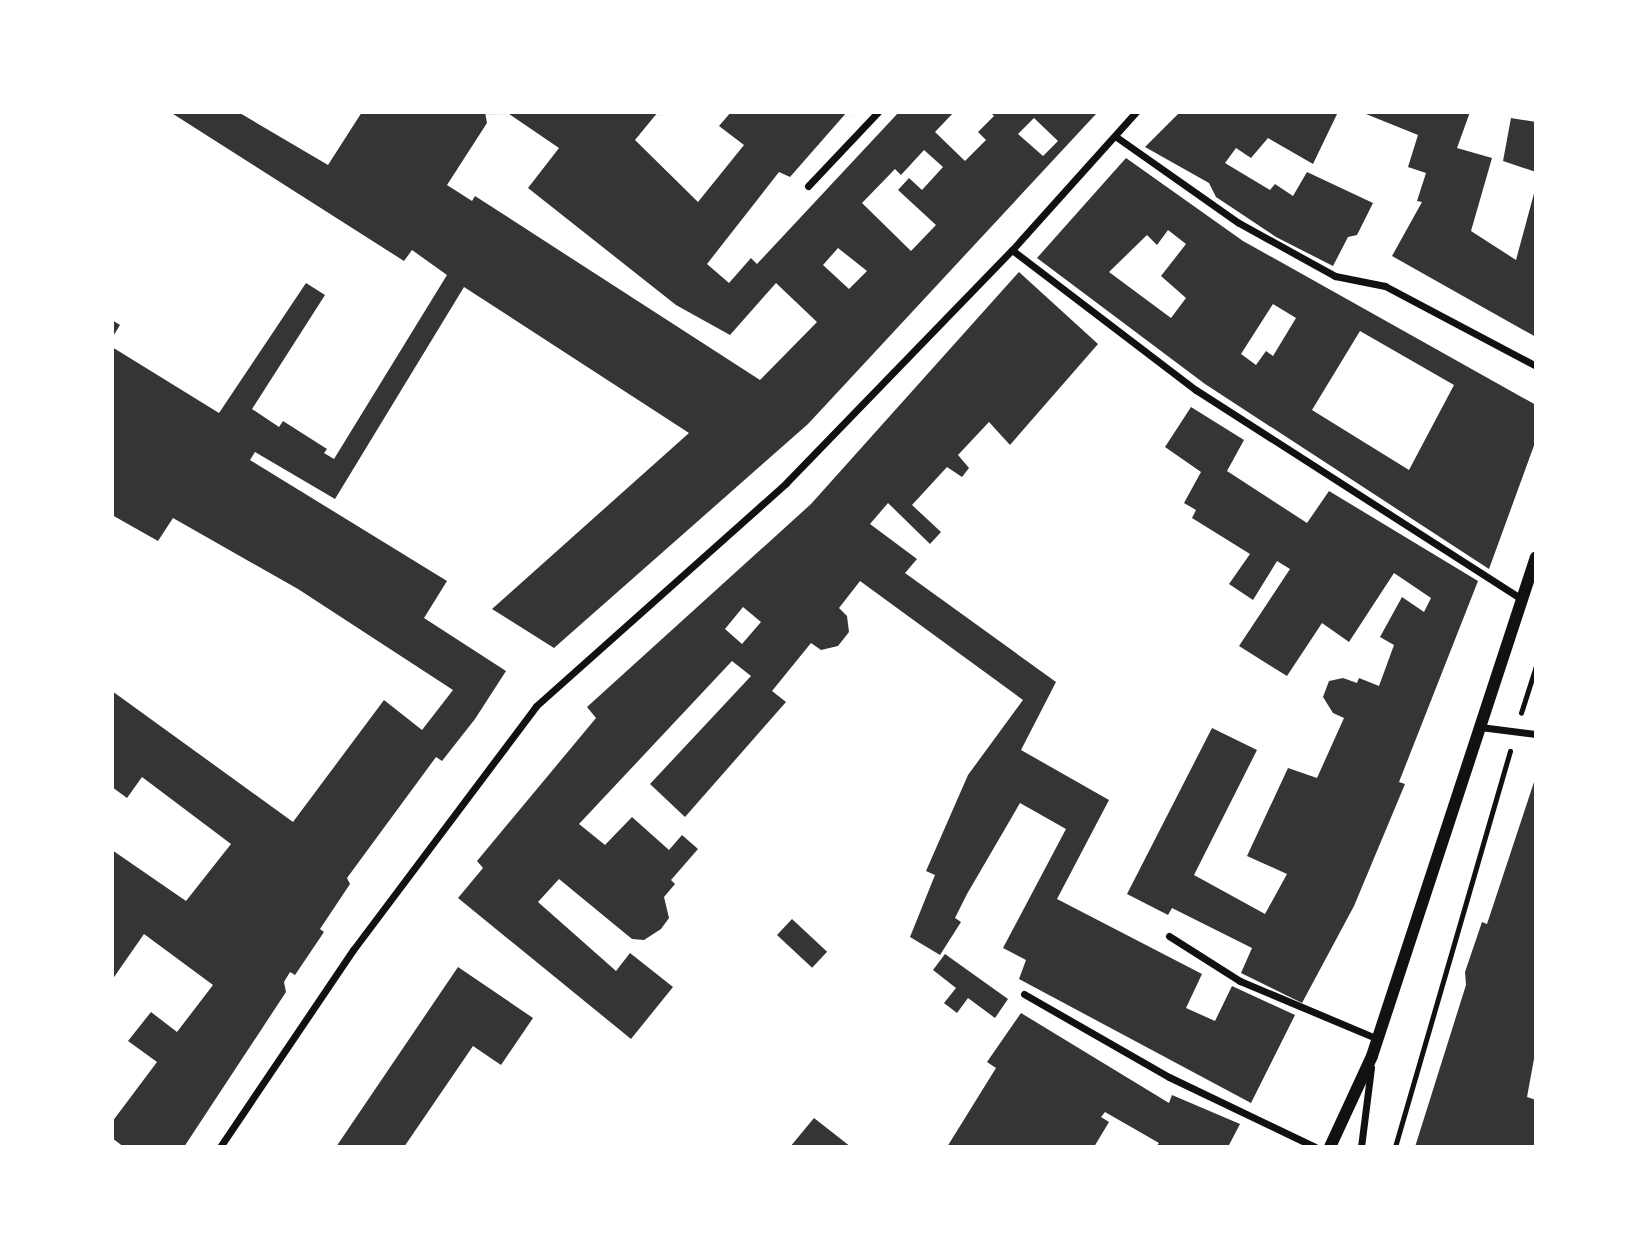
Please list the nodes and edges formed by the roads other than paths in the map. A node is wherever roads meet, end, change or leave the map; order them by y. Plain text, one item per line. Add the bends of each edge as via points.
1 (878, 112) edge
2 (1134, 113) edge
3 (1115, 136) junction
4 (808, 186) dead end
5 (1012, 250) junction
6 (1536, 366) edge
7 (1536, 556) edge
8 (1521, 599) junction
9 (1479, 727) junction
10 (1536, 734) edge
11 (1169, 936) dead end
12 (1024, 994) dead end
13 (1378, 1040) junction
14 (1373, 1056) junction
15 (220, 1147) edge
16 (1315, 1147) edge
17 (1330, 1147) edge
18 (1361, 1147) edge

1 - 4 street
2 - 3 street
3 - 5 street
3 - 6 street via 1263,237 1335,276 1385,286
5 - 8 street via 1196,390
5 - 15 street via 786,483 536,706 353,950
7 - 8 street
8 - 9 street
9 - 10 street
9 - 13 street
11 - 13 street via 1240,981
12 - 16 street via 1169,1077
13 - 14 street
14 - 17 street
14 - 18 street

